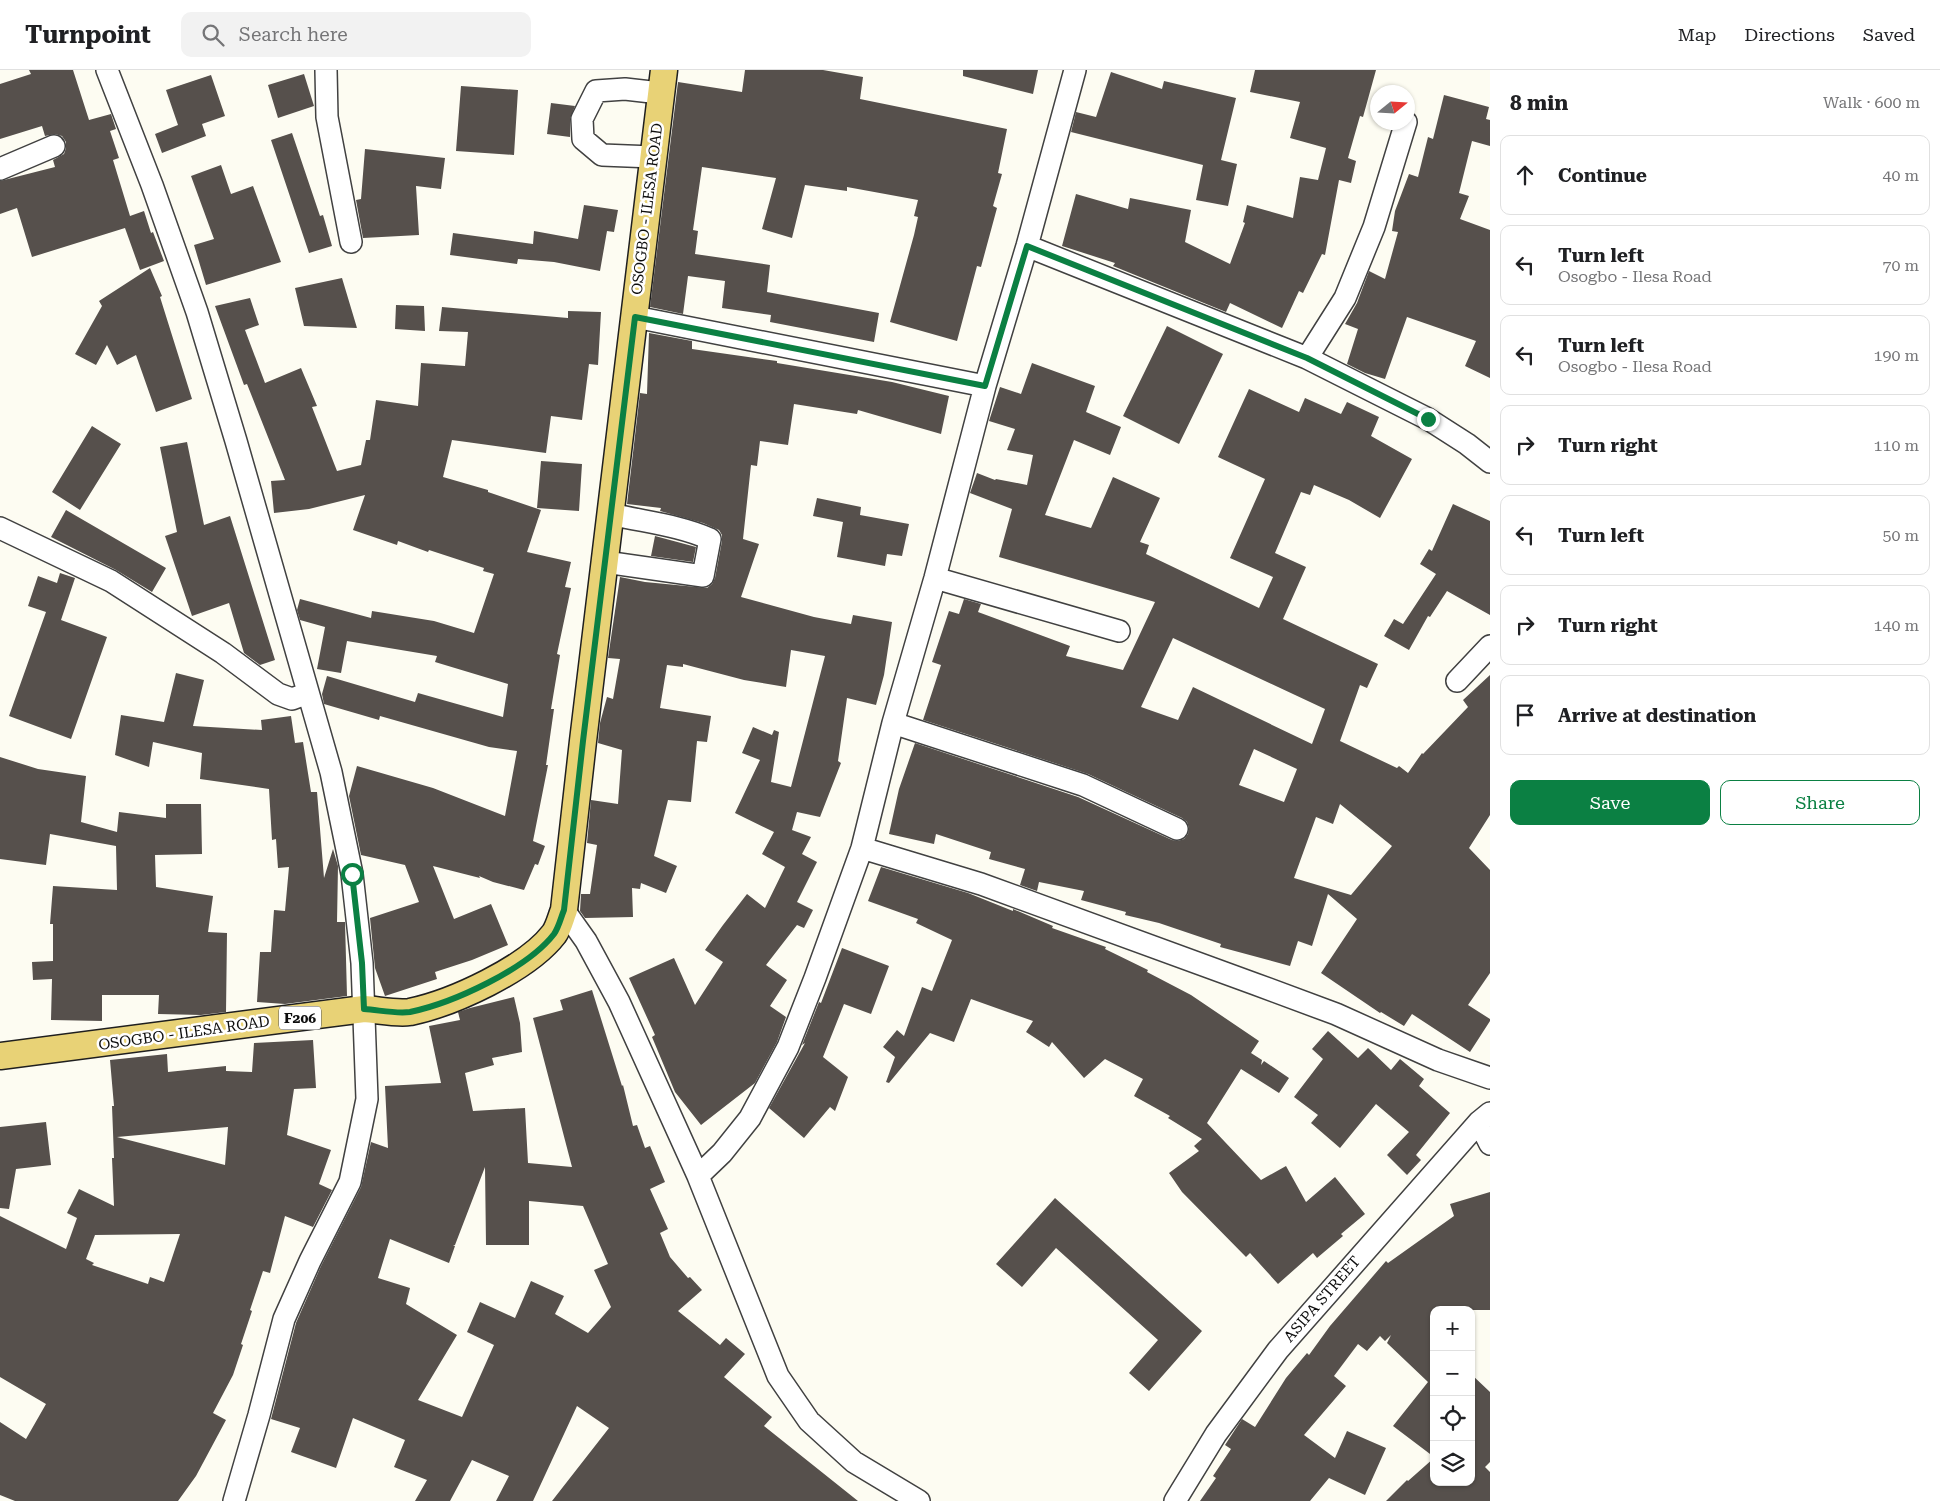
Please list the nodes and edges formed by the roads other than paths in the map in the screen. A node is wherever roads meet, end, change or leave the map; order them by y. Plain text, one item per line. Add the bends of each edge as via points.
1 (107, 70) edge
2 (326, 70) edge
3 (1075, 70) edge
4 (662, 82) edge
5 (1404, 130) edge
6 (54, 146) dead end
7 (653, 156) junction
8 (0, 169) edge
9 (351, 242) dead end
10 (1027, 246) junction
11 (635, 317) junction
12 (1307, 358) junction
13 (985, 386) junction
14 (1490, 462) edge
15 (611, 514) junction
16 (0, 528) edge
17 (605, 562) junction
18 (935, 578) junction
19 (1120, 631) dead end
20 (1490, 646) edge
21 (1457, 681) dead end
22 (308, 693) junction
23 (894, 722) junction
24 (1178, 829) dead end
25 (862, 848) junction
26 (564, 910) junction
27 (364, 1009) junction
28 (0, 1056) edge
29 (1490, 1078) edge
30 (1484, 1118) edge
31 (1490, 1144) edge
32 (698, 1176) junction
33 (234, 1501) edge
34 (919, 1501) edge
35 (1175, 1501) edge

1 - 22 street via 197,312
2 - 9 street via 327,117
3 - 10 street
4 - 7 main road, OSOGBO - ILESA ROAD / F206
4 - 7 street via 596,91 582,119 583,139 602,155
5 - 12 street via 1374,227 1344,298
6 - 8 street
7 - 11 main road, OSOGBO - ILESA ROAD / F206
10 - 12 street
10 - 13 street
11 - 13 street
11 - 15 main road, OSOGBO - ILESA ROAD / F206
12 - 14 street via 1428,419
13 - 18 street
15 - 17 main road, OSOGBO - ILESA ROAD / F206
15 - 17 street via 690,530 710,539 703,576
16 - 22 street via 111,581 222,653 278,694 292,699
17 - 26 main road, OSOGBO - ILESA ROAD / F206
18 - 19 street
18 - 23 street
20 - 21 street
22 - 27 street via 330,772 352,874
23 - 24 street via 1083,785
23 - 25 street
25 - 29 street via 981,884 1246,981 1336,1014 1438,1060
25 - 32 street via 788,1047 750,1118 722,1153
26 - 27 main road, OSOGBO - ILESA ROAD / F206 via 554,933 537,951 508,972 444,1002 409,1012
26 - 32 street via 586,941 619,1002
27 - 28 main road, OSOGBO - ILESA ROAD / F206
27 - 33 street via 367,1099 350,1182 284,1320
30 - 31 street
30 - 35 street, ASIPA STREET via 1278,1350 1216,1434
32 - 34 street via 778,1376 809,1421 854,1462

